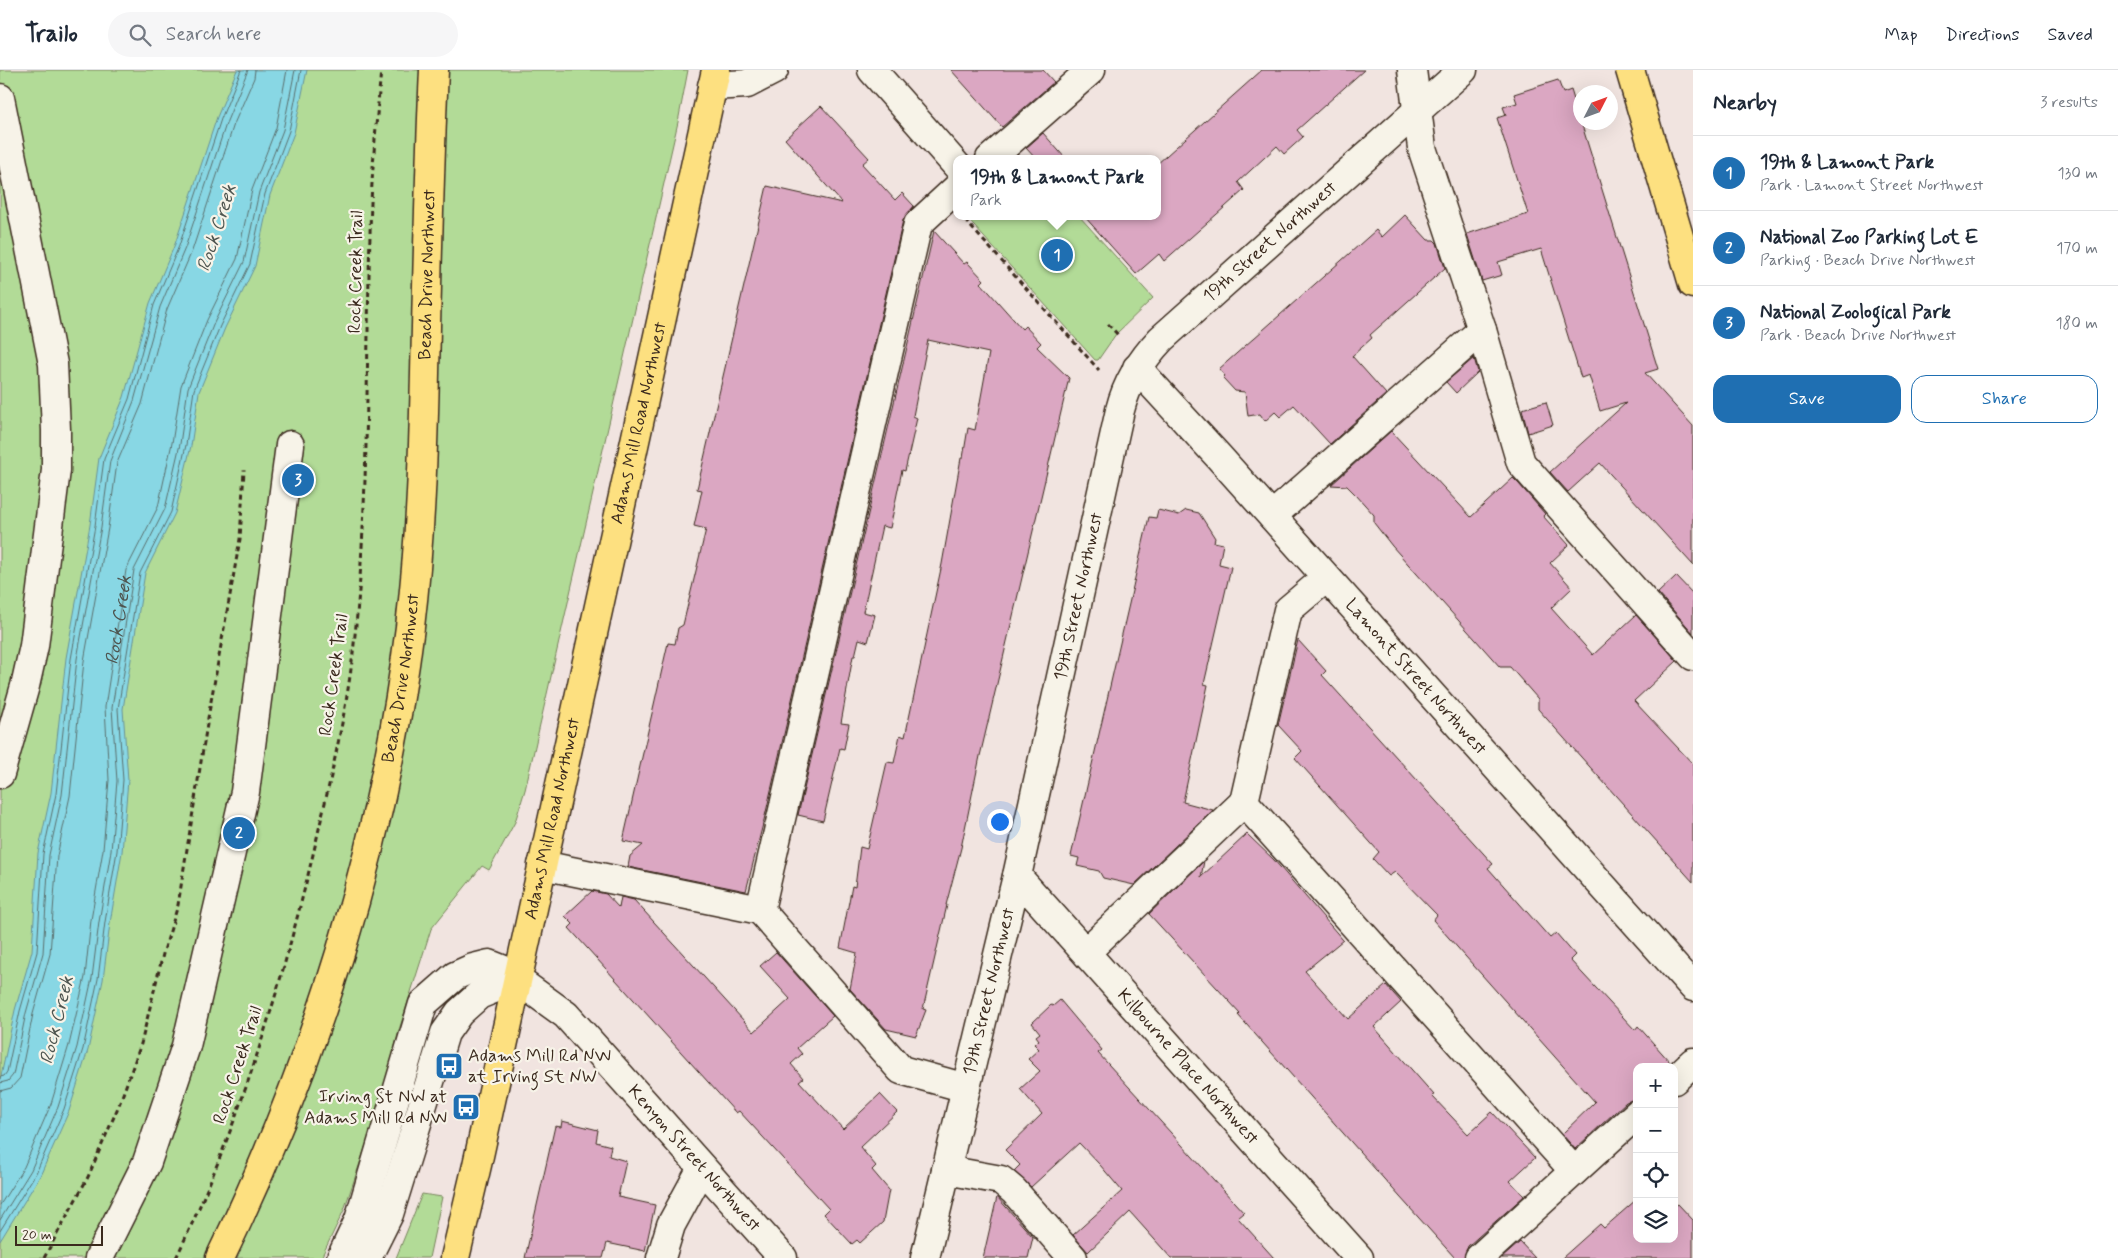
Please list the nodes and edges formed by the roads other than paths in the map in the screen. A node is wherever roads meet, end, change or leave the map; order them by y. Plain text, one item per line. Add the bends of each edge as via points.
1 (434, 70) edge
2 (774, 70) edge
3 (872, 70) edge
4 (1091, 70) edge
5 (1412, 70) edge
6 (1463, 70) edge
7 (1630, 70) edge
8 (714, 78) edge
9 (0, 98) edge
10 (1418, 110) junction
11 (995, 155) edge
12 (953, 161) edge
13 (953, 192) edge
14 (1693, 284) edge
15 (1482, 330) junction
16 (1137, 368) junction
17 (290, 445) dead end
18 (1272, 516) junction
19 (1326, 578) junction
20 (1693, 656) edge
21 (0, 774) edge
22 (1244, 802) junction
23 (542, 865) junction
24 (1017, 876) junction
25 (760, 910) junction
26 (1086, 952) junction
27 (516, 980) junction
28 (1693, 987) edge
29 (1693, 1062) edge
30 (1678, 1076) edge
31 (966, 1088) junction
32 (1633, 1118) edge
33 (702, 1168) junction
34 (946, 1170) junction
35 (1574, 1171) junction
36 (99, 1258) edge
37 (220, 1258) edge
38 (341, 1258) edge
39 (367, 1258) edge
40 (455, 1258) edge
41 (661, 1258) edge
42 (783, 1258) edge
43 (925, 1258) edge
44 (1074, 1258) edge
45 (1359, 1258) edge
46 (1479, 1258) edge

1 - 37 main road, Beach Drive Northwest via 421,483 410,626 392,743 366,858 320,1013 266,1157
2 - 8 street via 748,84
3 - 12 street
4 - 11 street
5 - 10 street
6 - 10 street, 19th Street Northwest
7 - 14 main road
8 - 23 main road, Adams Mill Road Northwest
9 - 21 street via 53,364 56,430 56,470 34,646
10 - 15 street via 1422,148
10 - 16 street, 19th Street Northwest via 1161,339
13 - 25 street via 918,224
15 - 18 street
15 - 20 street via 1521,462
16 - 18 street, Lamont Street Northwest
16 - 24 street, 19th Street Northwest via 1127,386 1120,410
17 - 36 street via 245,792 186,1046 147,1162
18 - 19 street, Lamont Street Northwest
19 - 22 street via 1288,610
19 - 28 street, Lamont Street Northwest
22 - 26 street
22 - 35 street
23 - 25 street
23 - 27 main road, Adams Mill Road Northwest
24 - 26 street, Kilbourne Place Northwest
24 - 31 street, 19th Street Northwest
25 - 31 street via 901,1070
26 - 45 street, Kilbourne Place Northwest
27 - 33 street, Kenyon Street Northwest via 566,1015
27 - 38 street via 490,964 481,966 455,976 423,1004 359,1220
27 - 39 street via 479,995 459,1013 444,1033 389,1214
27 - 40 main road, Adams Mill Road Northwest
29 - 30 street
31 - 34 street, 19th Street Northwest
32 - 35 street
33 - 41 street via 671,1225
33 - 42 street, Kenyon Street Northwest
34 - 43 street, 19th Street Northwest
34 - 44 street via 1001,1180
35 - 46 street

